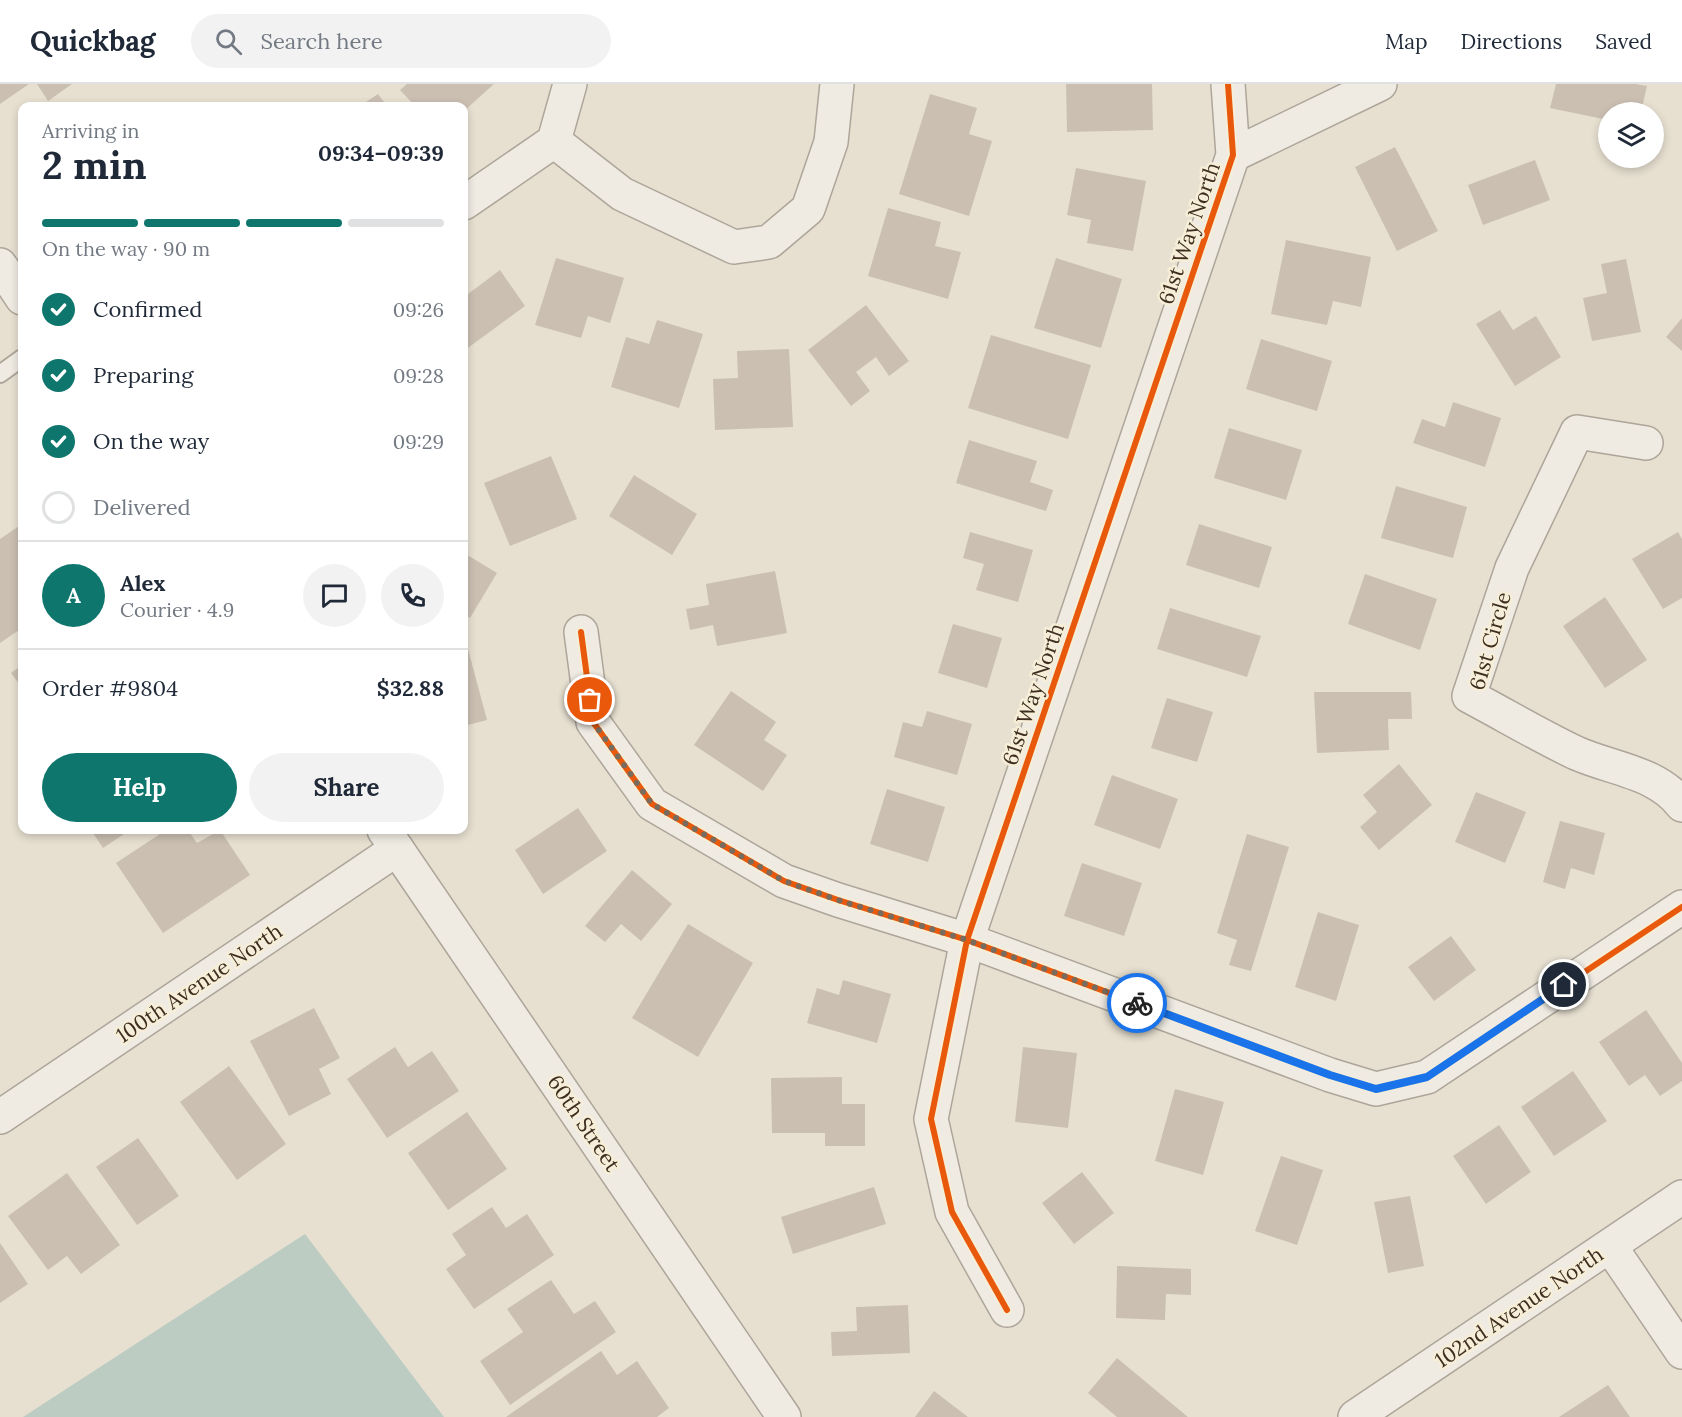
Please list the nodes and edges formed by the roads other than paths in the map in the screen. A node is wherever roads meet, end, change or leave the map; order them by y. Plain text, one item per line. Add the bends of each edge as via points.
1 (570, 84) edge
2 (837, 84) edge
3 (1228, 84) edge
4 (1380, 84) edge
5 (554, 141) junction
6 (1233, 155) junction
7 (468, 199) edge
8 (0, 265) edge
9 (18, 292) edge
10 (18, 361) edge
11 (0, 374) edge
12 (1646, 443) dead end
13 (581, 632) dead end
14 (1682, 806) edge
15 (391, 839) edge
16 (1682, 907) edge
17 (967, 940) junction
18 (0, 1117) edge
19 (1682, 1197) edge
20 (1610, 1246) junction
21 (1007, 1310) dead end
22 (1682, 1352) edge
23 (784, 1417) edge
24 (1355, 1417) edge

1 - 5 street
2 - 5 street via 831,142 808,209 769,242 734,247 622,194
3 - 6 street, 61st Way North
4 - 6 street
5 - 7 street
6 - 17 street, 61st Way North
8 - 9 street
10 - 11 lane
12 - 14 street, 61st Circle via 1577,432 1512,568 1470,696 1577,753 1647,778
13 - 17 street via 593,722 652,804 784,881
15 - 18 street, 100th Avenue North
15 - 23 street, 60th Street
16 - 17 street via 1427,1077 1376,1089
17 - 21 street, 61st Way North via 931,1119 952,1212
19 - 20 street, 102nd Avenue North
20 - 22 street
20 - 24 street, 102nd Avenue North

